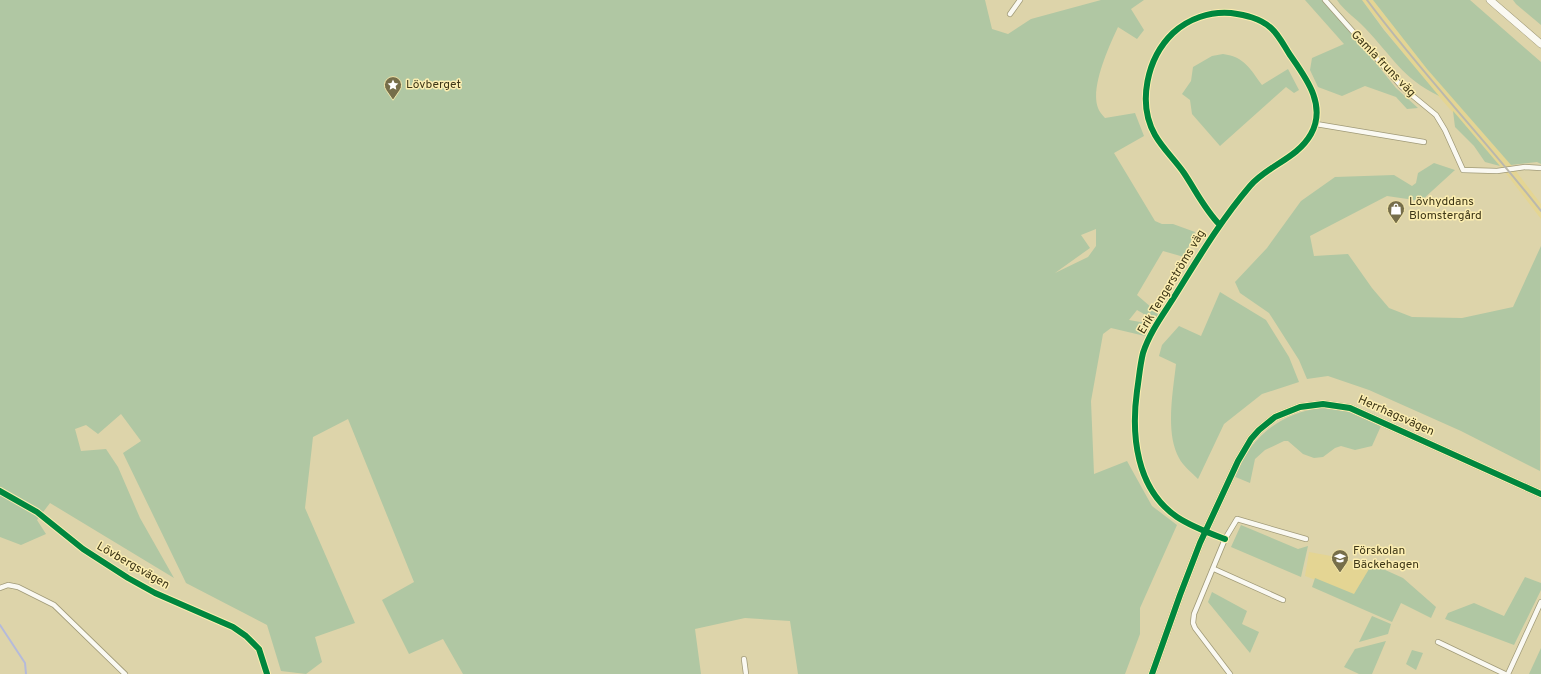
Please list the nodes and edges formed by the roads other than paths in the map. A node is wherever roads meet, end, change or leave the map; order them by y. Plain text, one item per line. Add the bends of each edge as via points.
1 (1020, 0) edge
2 (1325, 0) edge
3 (1490, 0) edge
4 (1010, 14) dead end
5 (1541, 44) edge
6 (1316, 124) junction
7 (1424, 142) dead end
8 (1541, 168) edge
9 (1220, 224) junction
10 (0, 491) edge
11 (1541, 494) edge
12 (1206, 532) junction
13 (1225, 539) junction
14 (1306, 539) dead end
15 (1214, 569) junction
16 (0, 588) edge
17 (1283, 600) dead end
18 (1541, 602) edge
19 (1438, 642) dead end
20 (744, 659) dead end
21 (125, 674) edge
22 (267, 674) edge
23 (746, 674) edge
24 (1152, 674) edge
25 (1230, 674) edge
26 (1506, 674) edge

1 - 4 street
2 - 8 street, Gamla fruns väg via 1402,87 1436,115 1446,130 1463,170
3 - 5 street
6 - 7 street
6 - 9 street, Erik Tengerströms väg via 1312,134 1299,150 1255,181
6 - 9 street, Erik Tengerströms väg via 1316,100 1311,86 1278,35 1264,23 1243,15 1214,13 1186,23 1168,38 1149,74 1145,100 1150,124 1212,217
9 - 12 street, Erik Tengerströms väg via 1148,340 1142,360 1136,403 1135,437 1143,473 1159,500 1172,513
10 - 22 street, Lövbergsvägen via 42,515 84,549 128,578 246,636 258,649
11 - 12 street, Herrhagsvägen via 1363,412 1331,404 1309,405 1275,417 1255,434 1238,461
12 - 13 street
12 - 24 street, Herrhagsvägen
13 - 14 street via 1237,519
13 - 15 street
15 - 17 street
15 - 25 street via 1194,614 1193,623
16 - 21 street via 8,585 18,586 54,605
18 - 26 street
19 - 26 street
20 - 23 street

